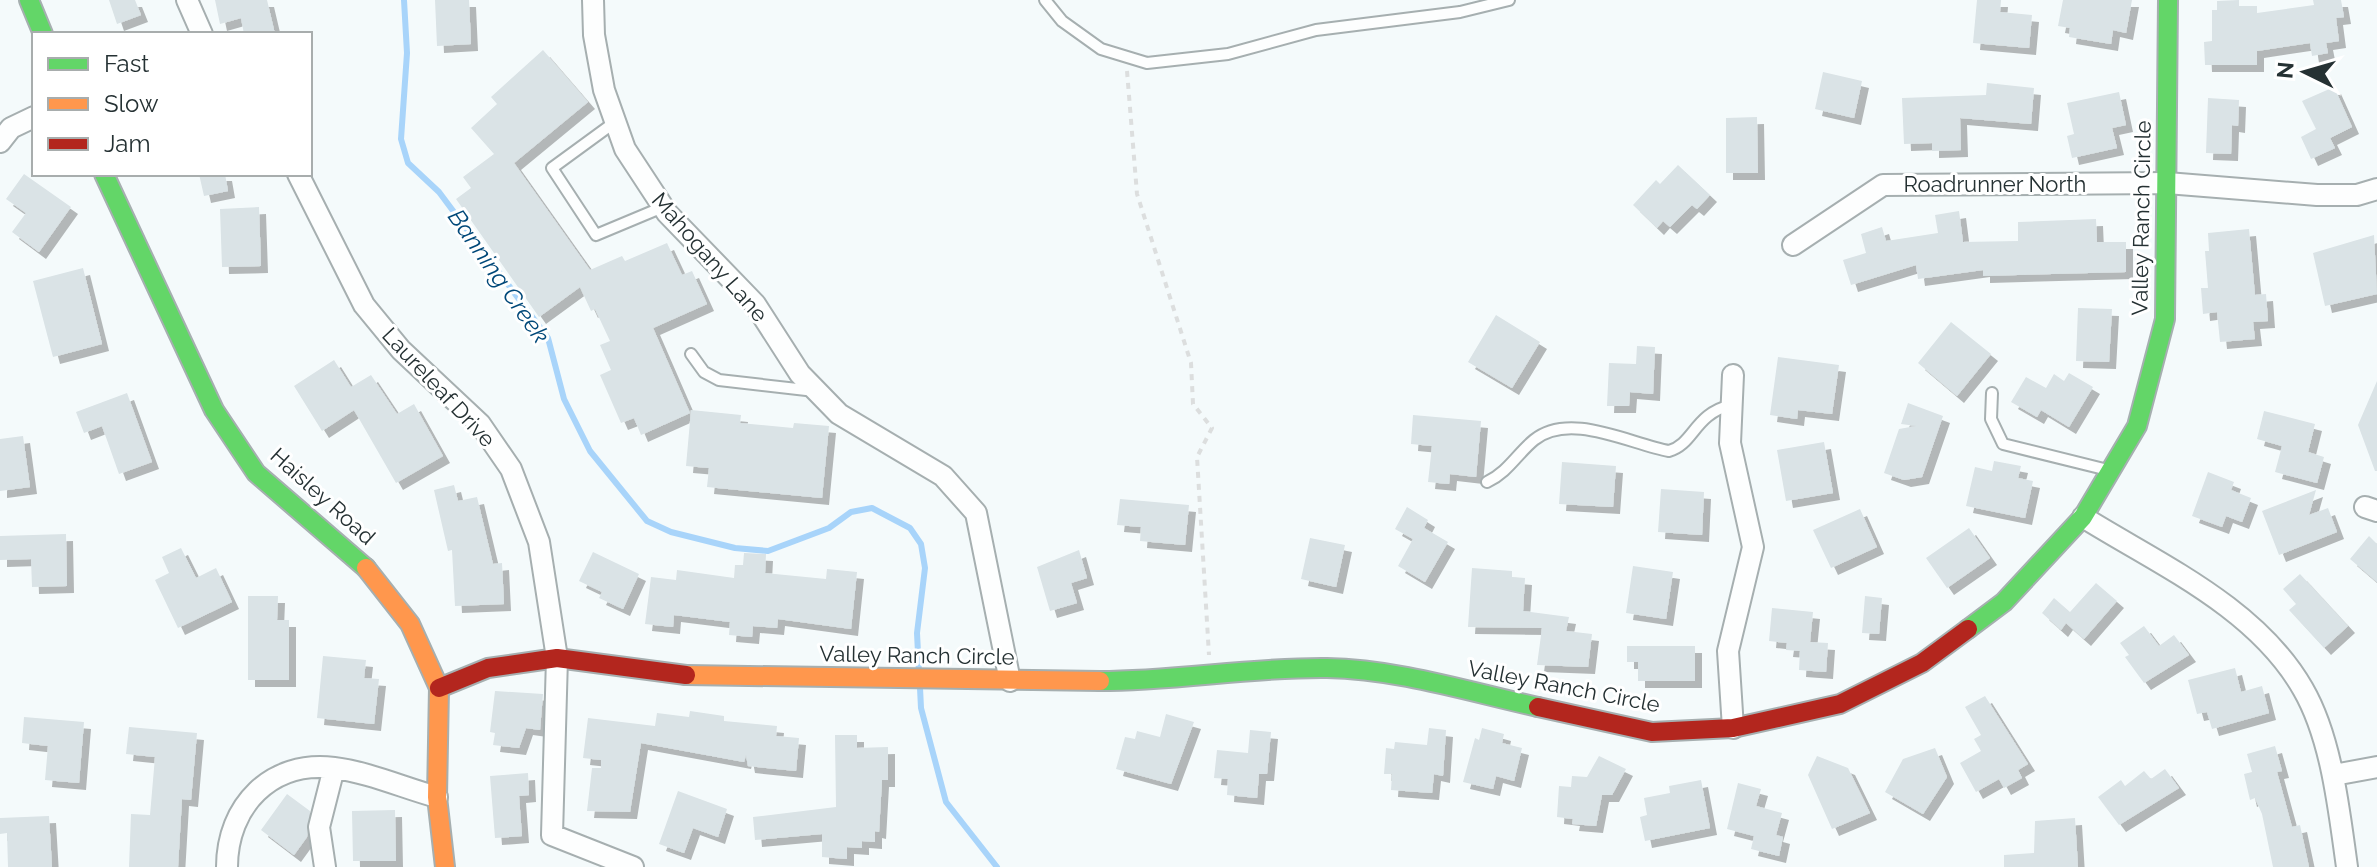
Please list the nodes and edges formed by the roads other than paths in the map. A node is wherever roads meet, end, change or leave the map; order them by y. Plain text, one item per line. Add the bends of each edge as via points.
1 (29, 0) edge
2 (187, 0) edge
3 (593, 0) edge
4 (1045, 0) edge
5 (1509, 0) edge
6 (2168, 0) edge
7 (42, 32) edge
8 (201, 32) edge
9 (32, 118) edge
10 (615, 122) junction
11 (0, 142) edge
12 (105, 176) edge
13 (299, 176) edge
14 (2167, 183) junction
15 (2377, 189) edge
16 (663, 207) junction
17 (1793, 245) dead end
18 (691, 354) dead end
19 (1733, 375) dead end
20 (817, 392) junction
21 (1992, 393) dead end
22 (1731, 405) junction
23 (2110, 471) junction
24 (1487, 482) dead end
25 (2083, 517) junction
26 (557, 658) junction
27 (1010, 681) junction
28 (439, 688) junction
29 (1733, 728) junction
30 (2377, 767) edge
31 (334, 768) junction
32 (2334, 775) junction
33 (437, 797) junction
34 (227, 867) edge
35 (325, 867) edge
36 (445, 867) edge
37 (633, 867) edge
38 (2347, 867) edge

1 - 7 street
2 - 8 street
3 - 10 street, Mahogany Lane via 594,35
4 - 5 lane via 1062,21 1091,42 1147,63 1228,54 1316,30 1460,12
6 - 14 street, Valley Ranch Circle
9 - 11 street via 11,128
10 - 16 street, Mahogany Lane via 625,149
10 - 16 lane via 552,168 596,235
12 - 28 street, Haisley Road via 214,410 256,473 358,558 410,624
13 - 26 street, Laureleaf Drive via 364,305 401,350 480,424 511,469 539,542
14 - 15 street, Roadrunner North via 2317,195
14 - 17 street, Roadrunner North via 1883,185
14 - 23 street, Valley Ranch Circle via 2165,319 2137,426
16 - 20 street, Mahogany Lane via 755,304
18 - 20 lane via 704,372 719,380
19 - 22 street
20 - 27 street, Mahogany Lane via 839,414 943,476 976,513
21 - 23 lane via 1991,419 2003,444
22 - 24 lane via 1707,414 1683,443 1669,451 1582,429 1544,434 1503,474
22 - 29 street via 1730,443 1753,547 1728,651
23 - 25 street, Valley Ranch Circle
25 - 29 street, Valley Ranch Circle via 2004,602 1922,663 1840,704
25 - 32 street via 2238,614 2271,645 2304,691
26 - 27 street, Valley Ranch Circle via 679,675
26 - 28 street, Valley Ranch Circle via 488,668
26 - 37 street, Laureleaf Drive via 552,835
27 - 29 street, Valley Ranch Circle via 1152,681 1328,668 1407,678 1652,732
28 - 33 street, Haisley Road
30 - 32 street
31 - 33 street
31 - 34 street via 288,771 250,795 227,842
31 - 35 street via 319,827
32 - 38 street
33 - 36 street, Haisley Road

